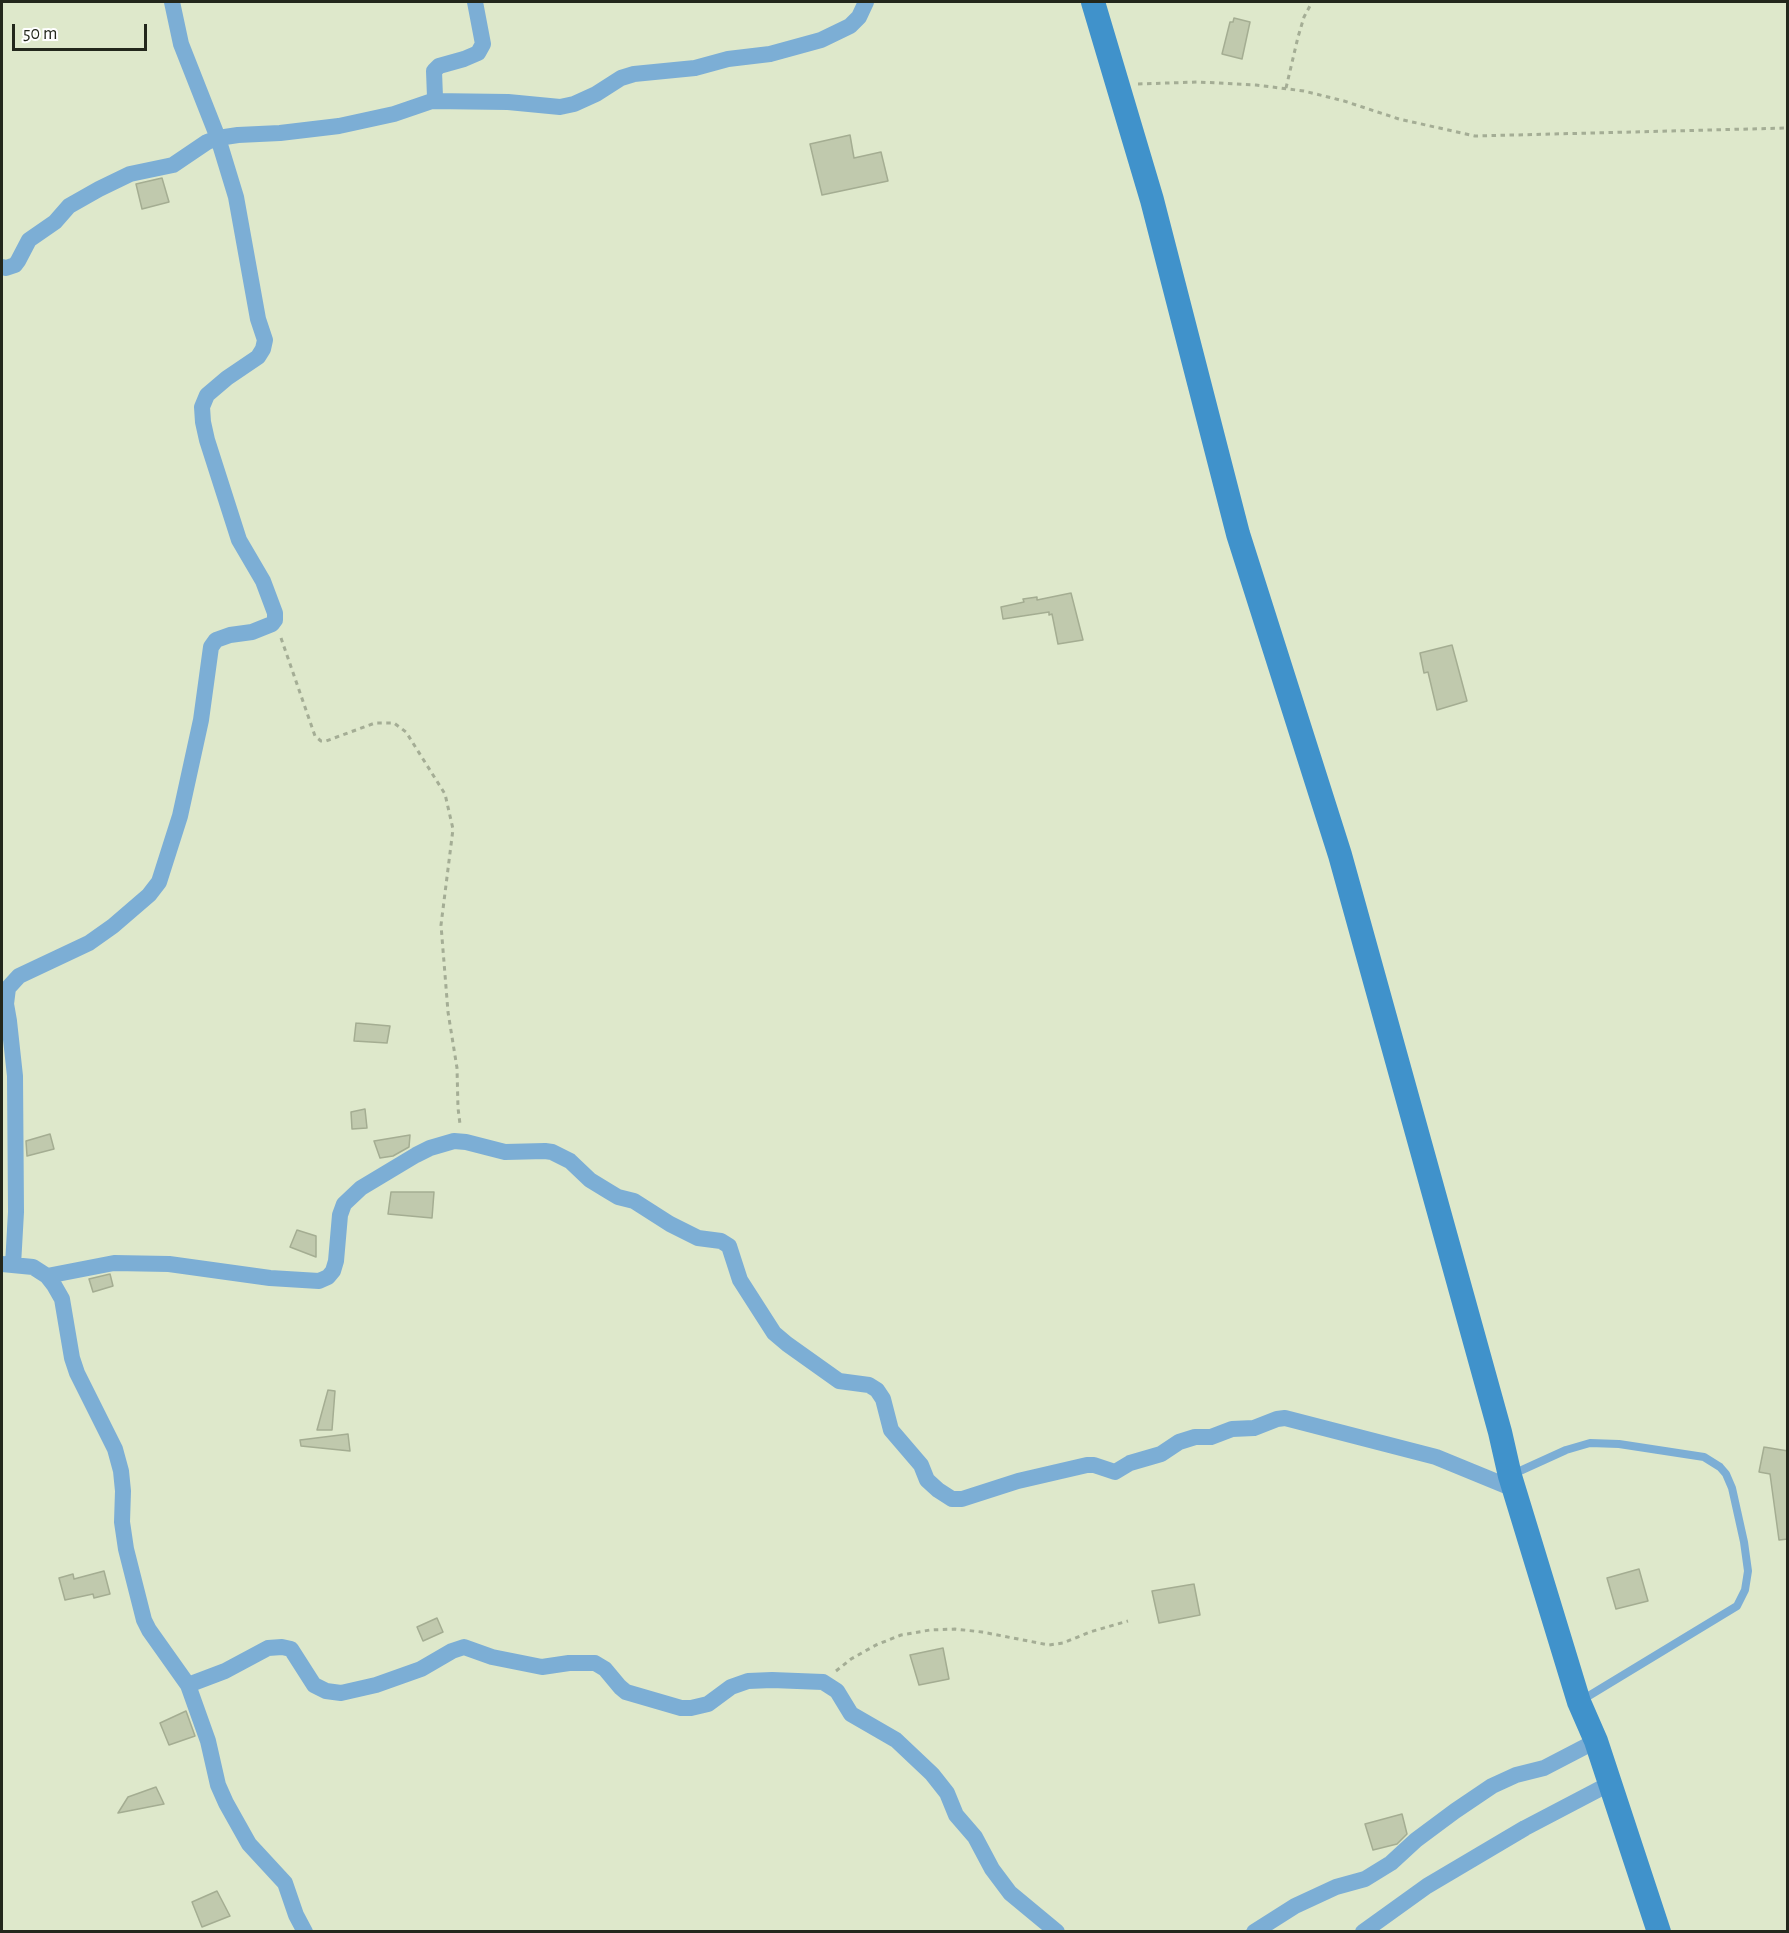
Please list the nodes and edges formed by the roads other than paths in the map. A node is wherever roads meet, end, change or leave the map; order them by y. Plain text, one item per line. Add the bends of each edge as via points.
1 (172, 2) edge
2 (475, 2) edge
3 (866, 2) edge
4 (1093, 2) edge
5 (432, 100) junction
6 (218, 138) junction
7 (2, 267) edge
8 (7, 1264) edge
9 (47, 1276) junction
10 (1512, 1482) junction
11 (188, 1685) junction
12 (1579, 1702) junction
13 (1596, 1741) junction
14 (1609, 1784) junction
15 (305, 1932) edge
16 (1057, 1932) edge
17 (1254, 1932) edge
18 (1363, 1932) edge
19 (1659, 1932) edge

1 - 6 street via 181,44
2 - 5 street via 483,44 478,53 434,70
3 - 5 street via 850,26 821,40 695,68 634,74 561,107
4 - 10 main road via 1152,200 1238,534 1340,855
5 - 6 street via 394,114 339,126
6 - 7 street via 173,165 130,174 69,206 55,222 29,240 15,265
6 - 8 street via 236,197 265,340 258,357 207,395 202,407 203,422 239,540 263,580 275,620 252,632 216,640 211,647 201,720 180,816 159,882 149,895 89,943 19,976 8,988 6,1004 15,1076 16,1212
8 - 9 street via 33,1268
9 - 10 street via 114,1263 169,1264 319,1281 333,1271 344,1204 361,1188 430,1148 454,1142 499,1152 552,1152 618,1197 634,1201 698,1238 729,1246 740,1280 774,1332 839,1381 869,1385 877,1390 891,1430 921,1465 927,1480 952,1499 977,1496 1018,1481 1087,1465 1115,1472 1161,1454 1179,1442 1285,1418 1436,1457
9 - 11 street via 62,1299 77,1373 115,1449 121,1471 126,1549 144,1620
10 - 12 main road
10 - 12 lane via 1566,1450 1590,1443 1704,1457 1720,1467 1732,1488 1748,1571 1737,1606
11 - 15 street via 226,1803 249,1844 285,1882
11 - 16 street via 268,1648 282,1647 291,1649 314,1685 341,1693 421,1669 464,1647 542,1667 595,1664 626,1692 681,1708 708,1704 731,1687 748,1681 823,1682 837,1691 851,1714 896,1740 932,1774 1010,1893
12 - 13 main road
13 - 14 main road
13 - 17 street via 1544,1768 1516,1774 1492,1786 1365,1879 1295,1906
14 - 18 street via 1427,1886
14 - 19 main road

